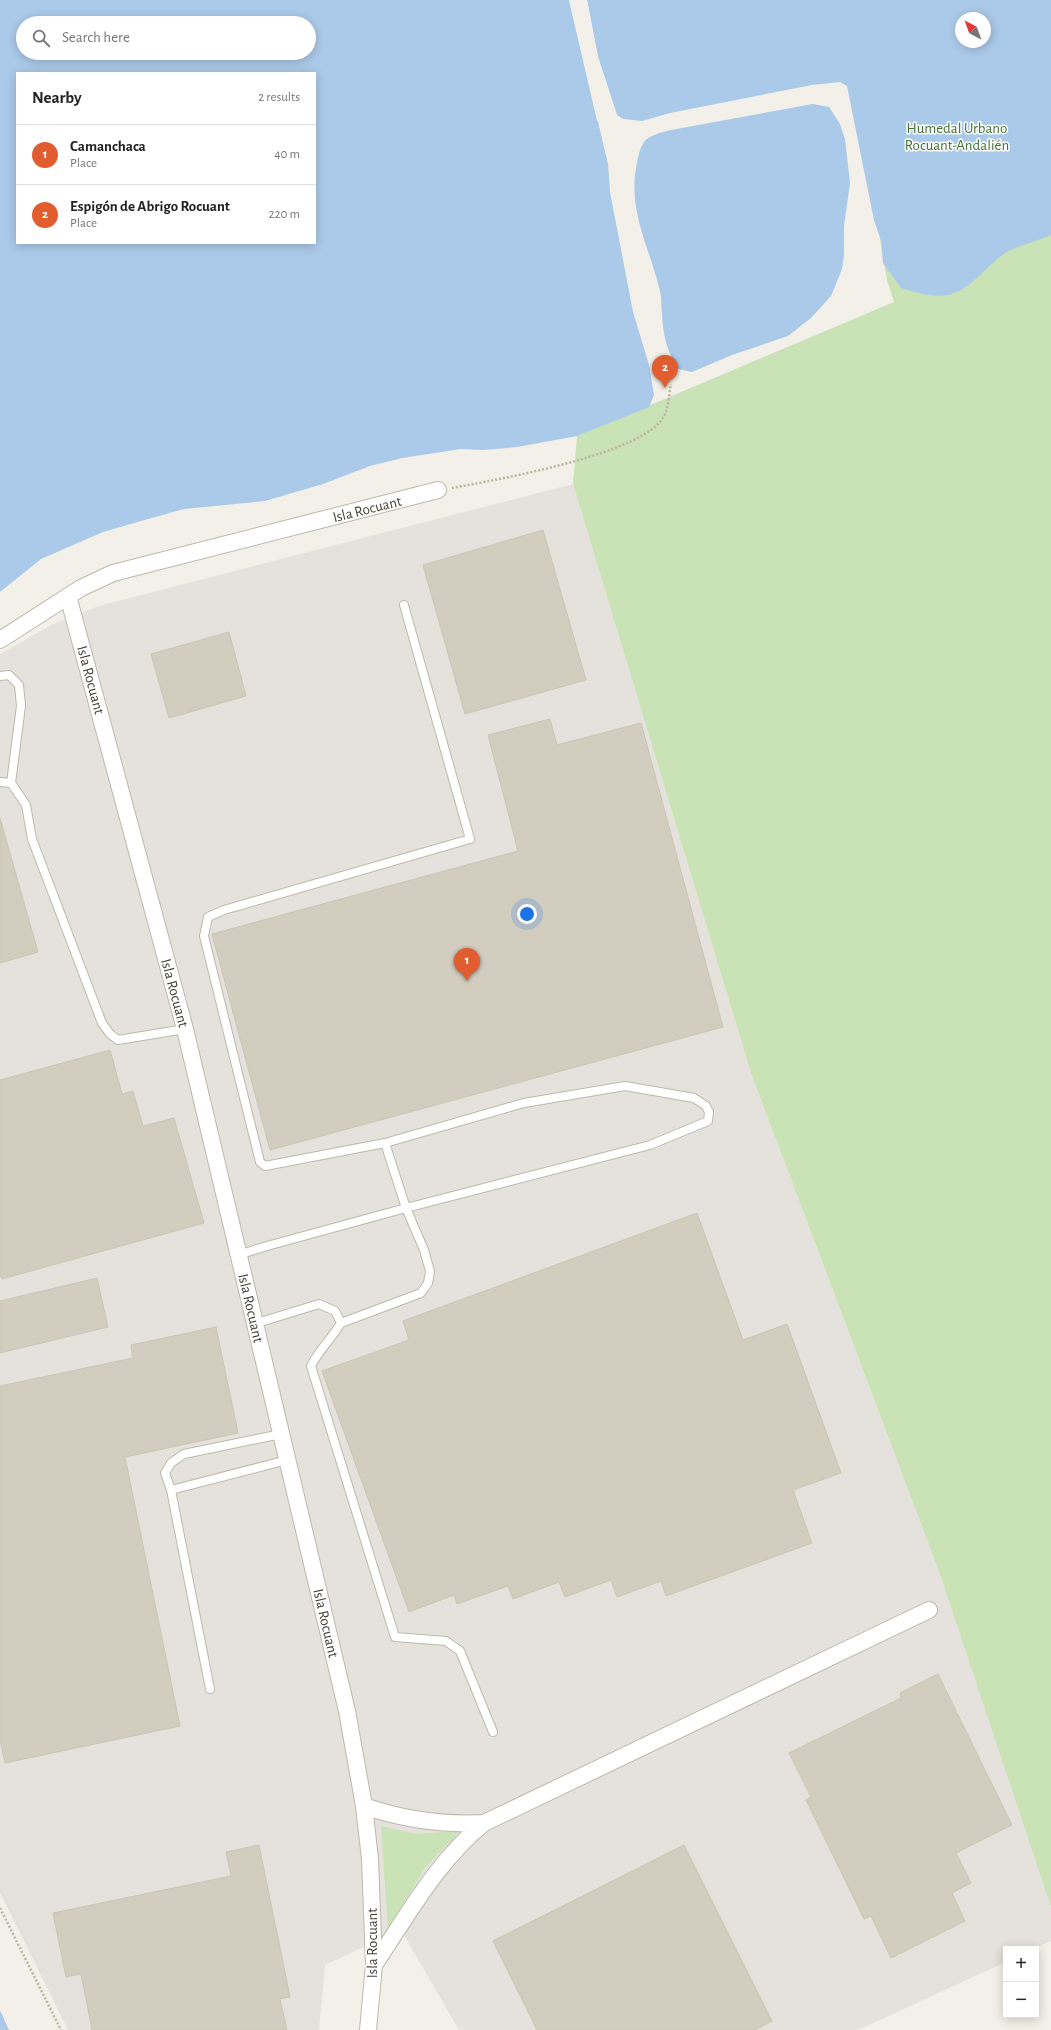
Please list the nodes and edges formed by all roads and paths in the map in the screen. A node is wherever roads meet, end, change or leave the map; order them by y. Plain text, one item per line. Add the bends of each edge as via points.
1 (671, 384) dead end
2 (438, 490) joint
3 (68, 596) junction
4 (404, 605) dead end
5 (0, 640) edge
6 (0, 676) edge
7 (0, 782) edge
8 (11, 783) junction
9 (185, 1029) junction
10 (385, 1143) junction
11 (406, 1208) junction
12 (238, 1256) junction
13 (341, 1323) junction
14 (254, 1324) junction
15 (281, 1434) junction
16 (287, 1460) junction
17 (171, 1490) junction
18 (929, 1610) dead end
19 (210, 1689) dead end
20 (493, 1732) dead end
21 (364, 1806) junction
22 (484, 1823) junction
23 (0, 1908) edge
24 (374, 1965) junction
25 (61, 2030) edge
26 (368, 2030) edge

1 - 2 path via 665,415 650,432 607,451 524,474
2 - 3 street, Isla Rocuant via 113,574 95,580
3 - 5 street, Isla Rocuant
3 - 9 street, Isla Rocuant
4 - 10 lane via 470,839 224,910 208,917 204,936 260,1162 270,1166
6 - 8 lane via 9,675 19,685 21,706
7 - 8 lane
8 - 9 lane via 26,805 32,839 102,1022 110,1034 118,1040
9 - 12 street, Isla Rocuant
10 - 11 lane
10 - 11 lane via 524,1103 626,1086 694,1098 706,1106 709,1112 708,1121 650,1145
11 - 12 lane
11 - 13 lane via 424,1250 430,1271 428,1282 421,1293
12 - 14 street, Isla Rocuant
13 - 14 lane via 335,1311 319,1304
13 - 20 lane via 311,1366 395,1637 446,1641 460,1651
14 - 15 street, Isla Rocuant
15 - 16 street, Isla Rocuant
15 - 17 lane via 184,1454 171,1463 165,1473
16 - 17 lane
16 - 21 street, Isla Rocuant via 347,1711
17 - 19 lane
18 - 22 street
21 - 22 street via 416,1821 438,1824
21 - 24 street, Isla Rocuant via 370,1859
22 - 24 street via 467,1837 441,1866
23 - 25 path
24 - 26 street, Isla Rocuant

